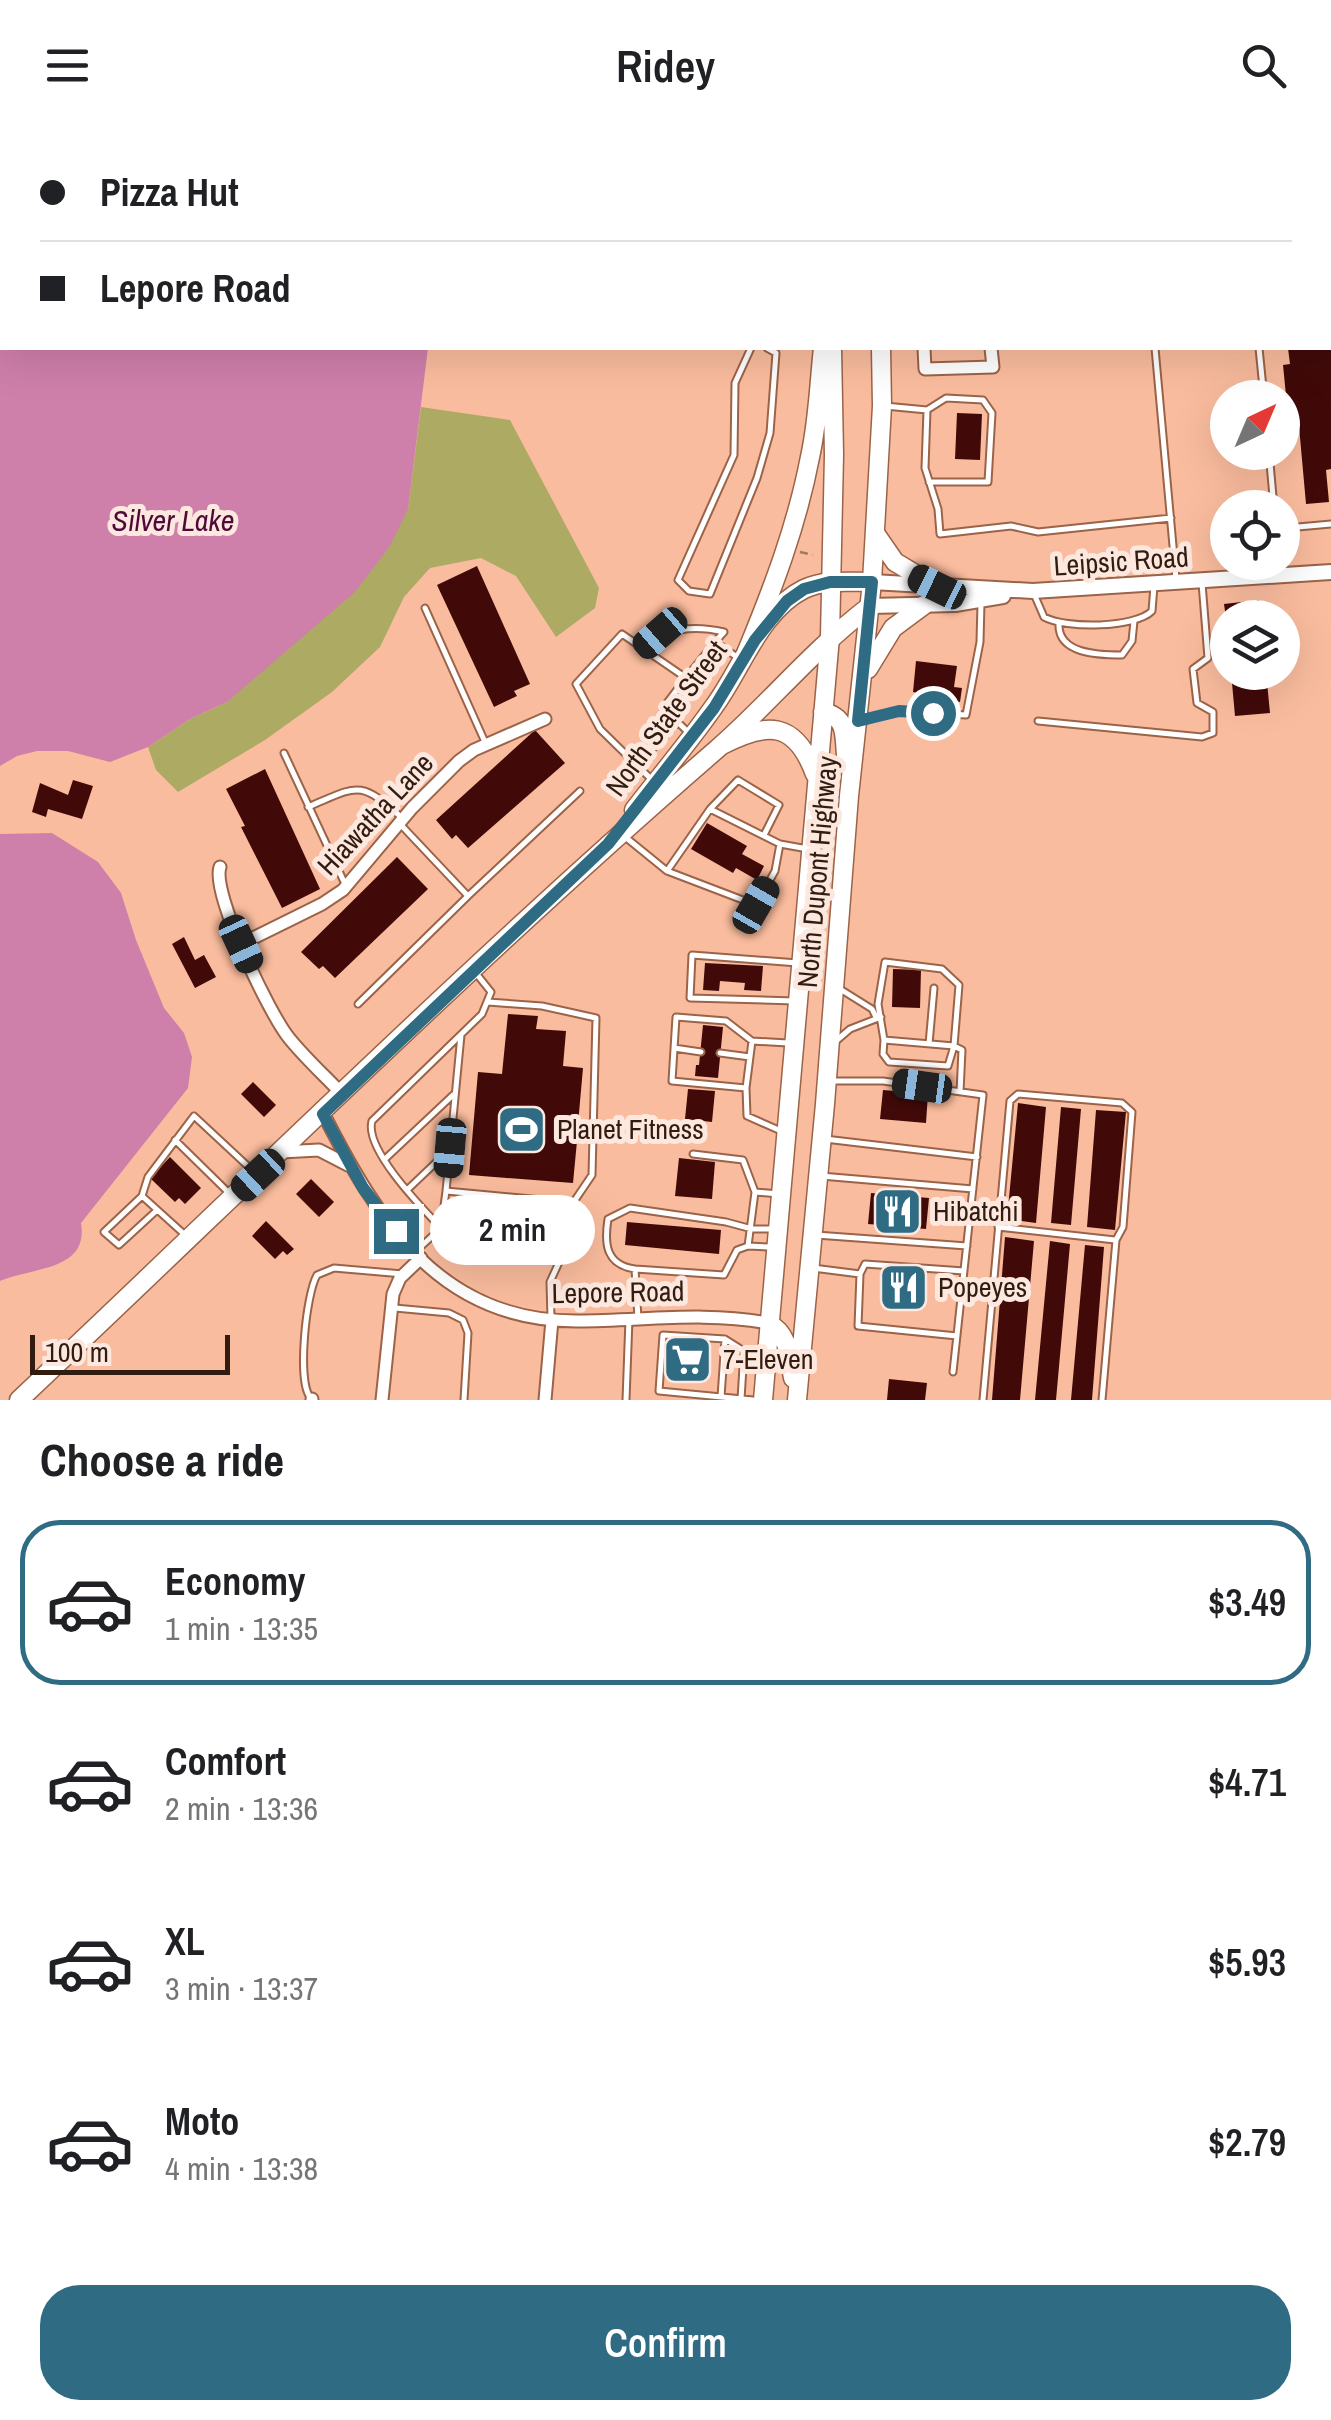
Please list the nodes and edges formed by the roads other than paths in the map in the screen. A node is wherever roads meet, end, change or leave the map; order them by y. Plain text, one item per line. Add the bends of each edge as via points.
1 (751, 350) edge
2 (770, 350) edge
3 (823, 350) edge
4 (832, 350) edge
5 (881, 350) edge
6 (924, 350) edge
7 (991, 350) edge
8 (1155, 350) edge
9 (1259, 350) edge
10 (1262, 380) edge
11 (882, 406) junction
12 (927, 410) junction
13 (929, 482) junction
14 (1171, 518) junction
15 (1331, 524) edge
16 (1300, 527) edge
17 (874, 533) junction
18 (1331, 572) edge
19 (1202, 580) junction
20 (830, 582) junction
21 (872, 582) junction
22 (1176, 583) junction
23 (1154, 584) junction
24 (937, 587) junction
25 (1033, 591) junction
26 (980, 600) junction
27 (924, 604) junction
28 (870, 606) junction
29 (425, 608) dead end
30 (1134, 621) junction
31 (1059, 623) junction
32 (830, 637) junction
33 (714, 642) junction
34 (643, 648) junction
35 (745, 656) junction
36 (686, 678) junction
37 (864, 679) junction
38 (823, 712) junction
39 (544, 719) dead end
40 (858, 721) junction
41 (677, 722) junction
42 (1038, 722) dead end
43 (692, 736) junction
44 (486, 744) junction
45 (722, 745) junction
46 (284, 752) dead end
47 (637, 766) junction
48 (817, 781) junction
49 (655, 783) junction
50 (580, 791) dead end
51 (849, 796) junction
52 (308, 807) junction
53 (710, 809) junction
54 (401, 821) junction
55 (764, 836) junction
56 (614, 838) junction
57 (780, 844) junction
58 (811, 849) junction
59 (220, 868) dead end
60 (667, 872) junction
61 (347, 886) junction
62 (468, 896) junction
63 (241, 944) junction
64 (801, 964) junction
65 (474, 970) junction
66 (834, 984) junction
67 (934, 988) dead end
68 (798, 1001) junction
69 (488, 1002) junction
70 (358, 1004) dead end
71 (878, 1017) junction
72 (460, 1036) junction
73 (884, 1040) junction
74 (752, 1041) junction
75 (794, 1043) junction
76 (929, 1044) junction
77 (954, 1046) junction
78 (674, 1048) junction
79 (830, 1048) junction
80 (701, 1052) dead end
81 (720, 1053) dead end
82 (750, 1057) junction
83 (827, 1080) junction
84 (746, 1088) junction
85 (455, 1092) junction
86 (960, 1092) junction
87 (342, 1094) junction
88 (323, 1114) junction
89 (786, 1133) junction
90 (822, 1139) junction
91 (175, 1140) junction
92 (450, 1148) junction
93 (282, 1152) junction
94 (693, 1154) dead end
95 (976, 1157) junction
96 (385, 1159) junction
97 (350, 1166) junction
98 (258, 1175) junction
99 (818, 1176) junction
100 (973, 1189) junction
101 (407, 1190) junction
102 (446, 1191) junction
103 (755, 1192) junction
104 (780, 1194) junction
105 (142, 1196) junction
106 (234, 1198) junction
107 (574, 1202) junction
108 (156, 1211) junction
109 (441, 1228) junction
110 (998, 1228) junction
111 (752, 1229) junction
112 (813, 1235) junction
113 (571, 1236) junction
114 (776, 1238) junction
115 (190, 1240) junction
116 (1116, 1240) junction
117 (748, 1246) junction
118 (967, 1246) junction
119 (418, 1255) junction
120 (810, 1268) junction
121 (635, 1269) junction
122 (964, 1272) junction
123 (403, 1274) junction
124 (860, 1274) junction
125 (392, 1307) junction
126 (662, 1316) junction
127 (634, 1318) junction
128 (552, 1320) junction
129 (768, 1323) junction
130 (663, 1335) junction
131 (957, 1336) junction
132 (725, 1340) junction
133 (953, 1372) dead end
134 (659, 1392) junction
135 (721, 1397) junction
136 (741, 1399) edge
137 (797, 1399) edge
138 (18, 1400) edge
139 (312, 1400) edge
140 (382, 1400) edge
141 (464, 1400) edge
142 (545, 1400) edge
143 (626, 1400) edge
144 (658, 1400) edge
145 (752, 1400) edge
146 (762, 1400) edge
147 (983, 1400) edge
148 (1102, 1400) edge

1 - 2 lane via 735,384 734,455 678,580 689,591 710,594 757,478 770,433 776,354
3 - 35 main road via 801,498
4 - 20 main road, North Dupont Highway
5 - 11 main road, North Dupont Highway
6 - 7 street via 925,369 993,366
8 - 14 lane
9 - 10 lane
11 - 12 lane
11 - 17 main road, North Dupont Highway
12 - 13 lane
12 - 13 lane via 946,398 988,403 992,412 990,479
13 - 14 lane via 940,534
14 - 22 lane
15 - 16 lane
17 - 21 main road, North Dupont Highway
17 - 24 main road via 894,562
18 - 19 street, Leipsic Road
19 - 22 street, Leipsic Road
19 - 42 lane via 1208,658 1192,669 1197,703 1213,712 1213,733
20 - 21 main road, North State Street
20 - 32 main road, North Dupont Highway
20 - 35 main road, North State Street via 787,601
21 - 24 street, Leipsic Road
21 - 28 main road, North Dupont Highway
22 - 23 street, Leipsic Road
23 - 25 street, Leipsic Road
23 - 30 lane via 1152,611
24 - 25 street, Leipsic Road
25 - 26 street, Leipsic Road
25 - 31 lane via 1040,612
26 - 27 street, Leipsic Road
26 - 40 lane via 980,642 966,714 899,711
27 - 28 street, Leipsic Road
27 - 37 main road via 892,628
28 - 32 main road, North State Street
28 - 37 main road, North Dupont Highway
29 - 44 lane
30 - 31 lane
30 - 31 lane via 1122,655 1066,644
32 - 38 main road, North Dupont Highway
32 - 45 main road, North State Street
33 - 34 lane via 724,632 703,627 660,633
33 - 35 lane
33 - 36 lane
34 - 36 lane
34 - 47 lane via 622,634 576,684 600,728
35 - 43 main road, North State Street
36 - 41 lane via 663,708
37 - 40 main road, North Dupont Highway
38 - 48 main road, North Dupont Highway
38 - 51 main road via 844,726
39 - 44 street, Hiawatha Lane
40 - 51 main road, North Dupont Highway
41 - 43 lane
41 - 47 lane
43 - 49 main road, North State Street
44 - 54 street, Hiawatha Lane via 459,760
45 - 48 main road via 750,730 780,730 802,746
45 - 56 main road, North State Street
46 - 52 lane
47 - 49 lane
48 - 58 main road, North Dupont Highway
49 - 56 main road, North State Street
50 - 62 lane
51 - 66 main road, North Dupont Highway
52 - 54 lane via 363,788
52 - 61 lane
53 - 55 lane
53 - 55 lane via 738,780 779,805
53 - 60 lane
54 - 61 street, Hiawatha Lane
54 - 62 lane
55 - 57 lane
56 - 60 lane
56 - 65 main road, North State Street
57 - 58 lane
57 - 60 lane via 775,872 756,905
58 - 64 main road, North Dupont Highway
59 - 63 street via 221,900
61 - 63 street, Hiawatha Lane
62 - 70 lane
63 - 87 street via 286,1036
64 - 68 main road, North Dupont Highway
64 - 68 lane via 692,955 690,998
65 - 69 lane via 490,992
65 - 87 main road, North State Street
66 - 71 lane
66 - 79 main road, North Dupont Highway
67 - 76 lane
68 - 75 main road, North Dupont Highway
69 - 72 lane
69 - 107 lane via 596,1018 592,1174
71 - 73 lane
71 - 77 lane via 885,962 942,969 959,985
71 - 79 lane via 850,1029
72 - 85 lane
72 - 96 lane via 372,1121 373,1141
73 - 76 lane
73 - 77 lane via 889,1062 948,1066
74 - 75 lane
74 - 78 lane via 726,1021 676,1017
74 - 82 lane
75 - 89 main road, North Dupont Highway
76 - 77 lane
77 - 86 lane via 962,1050
78 - 80 lane
78 - 84 lane via 672,1082
79 - 83 main road, North Dupont Highway
81 - 82 lane
82 - 84 lane
83 - 86 lane
83 - 90 main road, North Dupont Highway
84 - 89 lane via 748,1116
85 - 92 lane
85 - 96 lane
86 - 95 lane via 983,1095
87 - 88 main road, North State Street
88 - 93 main road, North State Street
88 - 97 street, Lepore Road
89 - 104 main road, North Dupont Highway
90 - 95 lane
90 - 99 main road, North Dupont Highway
91 - 98 lane via 194,1116
91 - 105 lane
91 - 106 lane
92 - 101 lane
92 - 102 lane
93 - 97 street via 319,1150
93 - 98 main road, North State Street
94 - 103 lane via 743,1160
95 - 100 lane
96 - 101 lane
97 - 119 street, Lepore Road
98 - 106 main road, North State Street
99 - 100 lane
99 - 112 main road, North Dupont Highway
100 - 118 lane
101 - 109 lane
102 - 107 lane
102 - 109 lane
103 - 104 lane
103 - 111 lane
104 - 114 main road, North Dupont Highway
105 - 108 lane
105 - 108 lane via 104,1232 114,1243
106 - 115 main road, North State Street
107 - 113 lane
108 - 115 lane
109 - 113 lane
109 - 119 lane
110 - 116 lane
110 - 116 lane via 1010,1101 1018,1094 1122,1103 1132,1112
110 - 147 lane
111 - 114 lane
111 - 117 lane
111 - 121 lane via 630,1208 608,1218 606,1231 612,1260
112 - 118 lane
112 - 120 main road, North Dupont Highway
113 - 128 lane via 550,1282
114 - 117 lane
114 - 129 main road, North Dupont Highway
115 - 138 main road, North State Street
116 - 148 lane
117 - 121 lane via 737,1250 724,1275
118 - 122 lane
119 - 123 street
119 - 128 street, Lepore Road via 484,1305
120 - 124 lane
120 - 137 main road, North Dupont Highway
121 - 127 lane
122 - 124 lane via 865,1264
122 - 131 lane
123 - 125 street
123 - 139 lane via 334,1268 318,1275 310,1289 302,1380
124 - 131 lane via 858,1326
125 - 140 street
125 - 141 lane via 448,1312 462,1320 468,1333
126 - 127 street, Lepore Road
126 - 129 street, Lepore Road
126 - 130 lane
127 - 128 street, Lepore Road
127 - 143 lane
128 - 142 street
129 - 137 main road via 785,1339
129 - 146 main road, North Dupont Highway
130 - 132 lane
130 - 134 lane
131 - 133 lane
132 - 135 lane
132 - 136 lane via 744,1352
134 - 135 lane
134 - 144 lane
135 - 136 lane
136 - 145 lane

